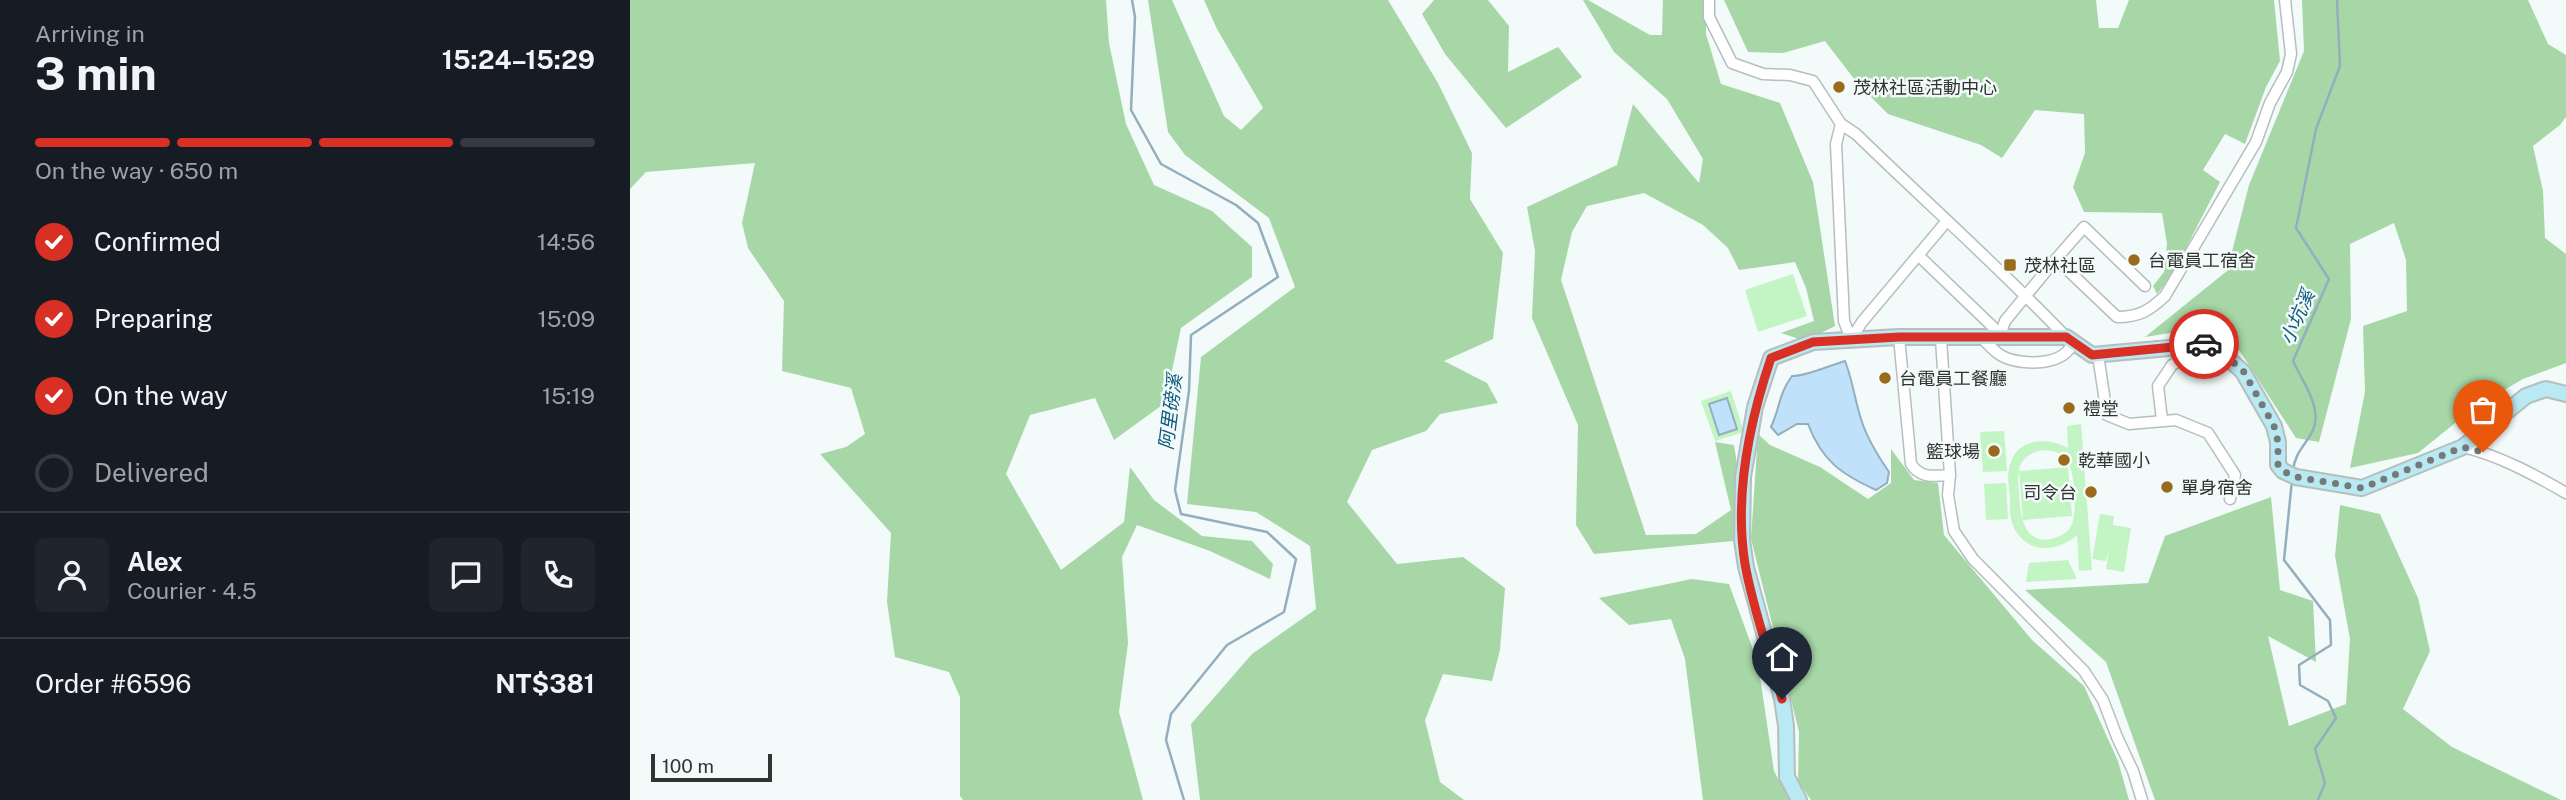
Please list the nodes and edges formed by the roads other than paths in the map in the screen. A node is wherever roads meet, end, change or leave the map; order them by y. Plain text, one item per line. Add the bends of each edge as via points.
1 (1709, 0) edge
2 (2285, 0) edge
3 (1841, 124) junction
4 (1946, 222) junction
5 (1918, 255) junction
6 (2056, 259) junction
7 (2145, 286) dead end
8 (2026, 295) junction
9 (1899, 337) junction
10 (1998, 338) junction
11 (1851, 339) junction
12 (1941, 339) junction
13 (1983, 339) junction
14 (2070, 339) junction
15 (2196, 344) junction
16 (2098, 355) junction
17 (2566, 394) edge
18 (2162, 420) junction
19 (2463, 447) junction
20 (1950, 475) junction
21 (2566, 494) edge
22 (2230, 499) dead end
23 (1798, 800) edge
24 (2142, 800) edge

1 - 3 street via 1709,17 1732,63 1763,74 1813,81
2 - 6 street via 2291,54 2287,72 2256,142 2165,296 2149,312 2117,317
3 - 4 street
3 - 11 street via 1836,144 1844,321
4 - 5 street
4 - 8 street
5 - 10 street via 1993,327
5 - 11 street
6 - 7 street via 2084,227
6 - 8 street
8 - 10 street
8 - 14 street
9 - 11 street
9 - 12 street
9 - 20 street via 1911,464 1927,476
10 - 13 street
10 - 14 street
11 - 23 street via 1813,342 1771,358 1755,407 1743,477 1746,566 1782,699 1787,777
12 - 13 street
12 - 20 street
13 - 14 street via 1994,352 2030,361 2057,360 2067,352
14 - 16 street
15 - 16 street
15 - 18 street via 2191,354 2172,365 2158,386
15 - 19 street via 2213,344 2244,372 2274,426 2278,465 2292,475 2362,488
16 - 18 street via 2106,415 2129,424
17 - 19 street via 2546,389 2526,396
18 - 22 street via 2176,420 2208,433 2235,475
19 - 21 street via 2514,465
20 - 24 street via 1954,531 1973,559 2084,671 2103,700

